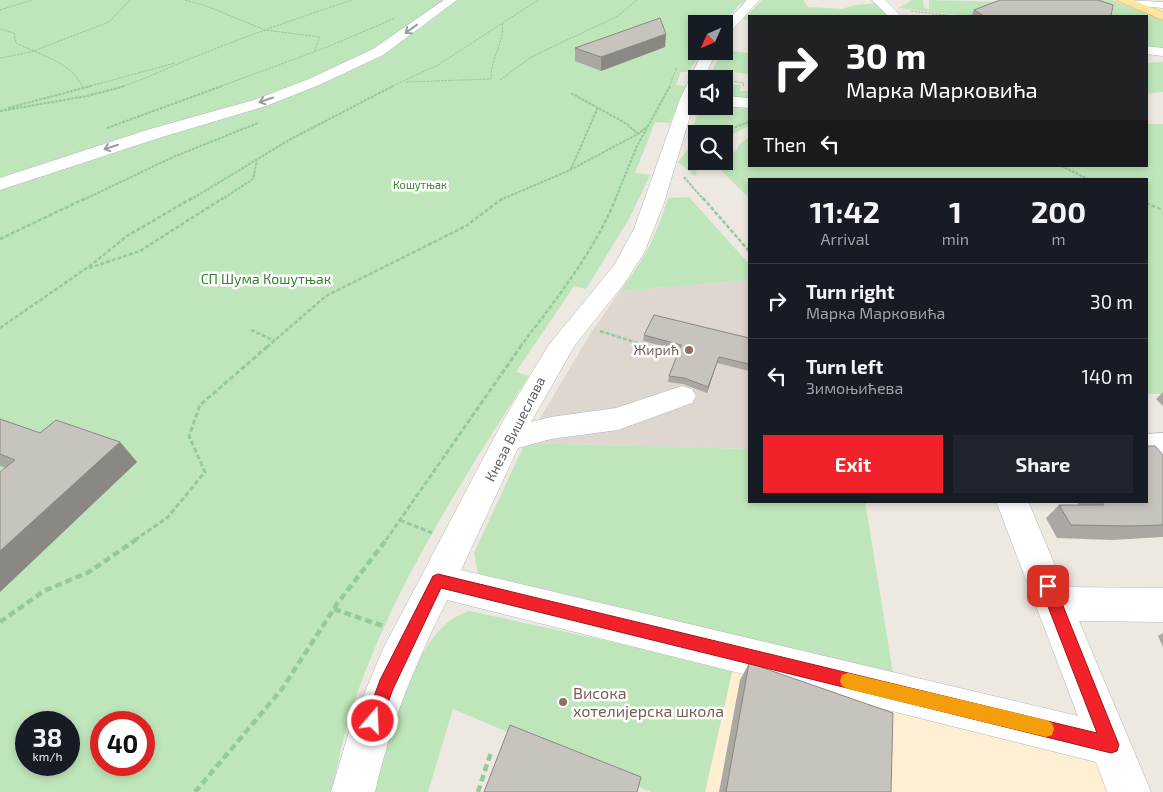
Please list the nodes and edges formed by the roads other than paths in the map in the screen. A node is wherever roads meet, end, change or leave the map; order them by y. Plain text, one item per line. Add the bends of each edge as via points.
1 (451, 0) edge
2 (753, 0) edge
3 (876, 1) edge
4 (1125, 1) edge
5 (1163, 5) edge
6 (894, 15) edge
7 (1163, 16) edge
8 (733, 22) edge
9 (1148, 50) edge
10 (1163, 54) edge
11 (1148, 57) edge
12 (746, 96) edge
13 (733, 99) edge
14 (688, 112) edge
15 (0, 184) edge
16 (682, 396) dead end
17 (509, 439) junction
18 (1163, 445) edge
19 (1148, 446) edge
20 (1013, 503) edge
21 (438, 580) junction
22 (1056, 604) junction
23 (1163, 605) edge
24 (1111, 745) junction
25 (353, 792) edge
26 (1129, 792) edge

1 -> 15 street via 378,52 314,82 260,103
2 - 8 street
3 - 6 street
4 - 5 street
4 - 7 main road
9 - 10 street
10 - 11 street
12 - 13 street
14 - 17 street, Кнеза Вишеслава via 650,218 633,253 557,352
16 - 17 street via 618,419 551,428
17 - 21 street, Кнеза Вишеслава
18 - 19 street
20 - 22 street
21 - 24 street
21 - 25 street, Кнеза Вишеслава via 386,686
22 - 23 street
22 - 24 street
24 - 26 street

